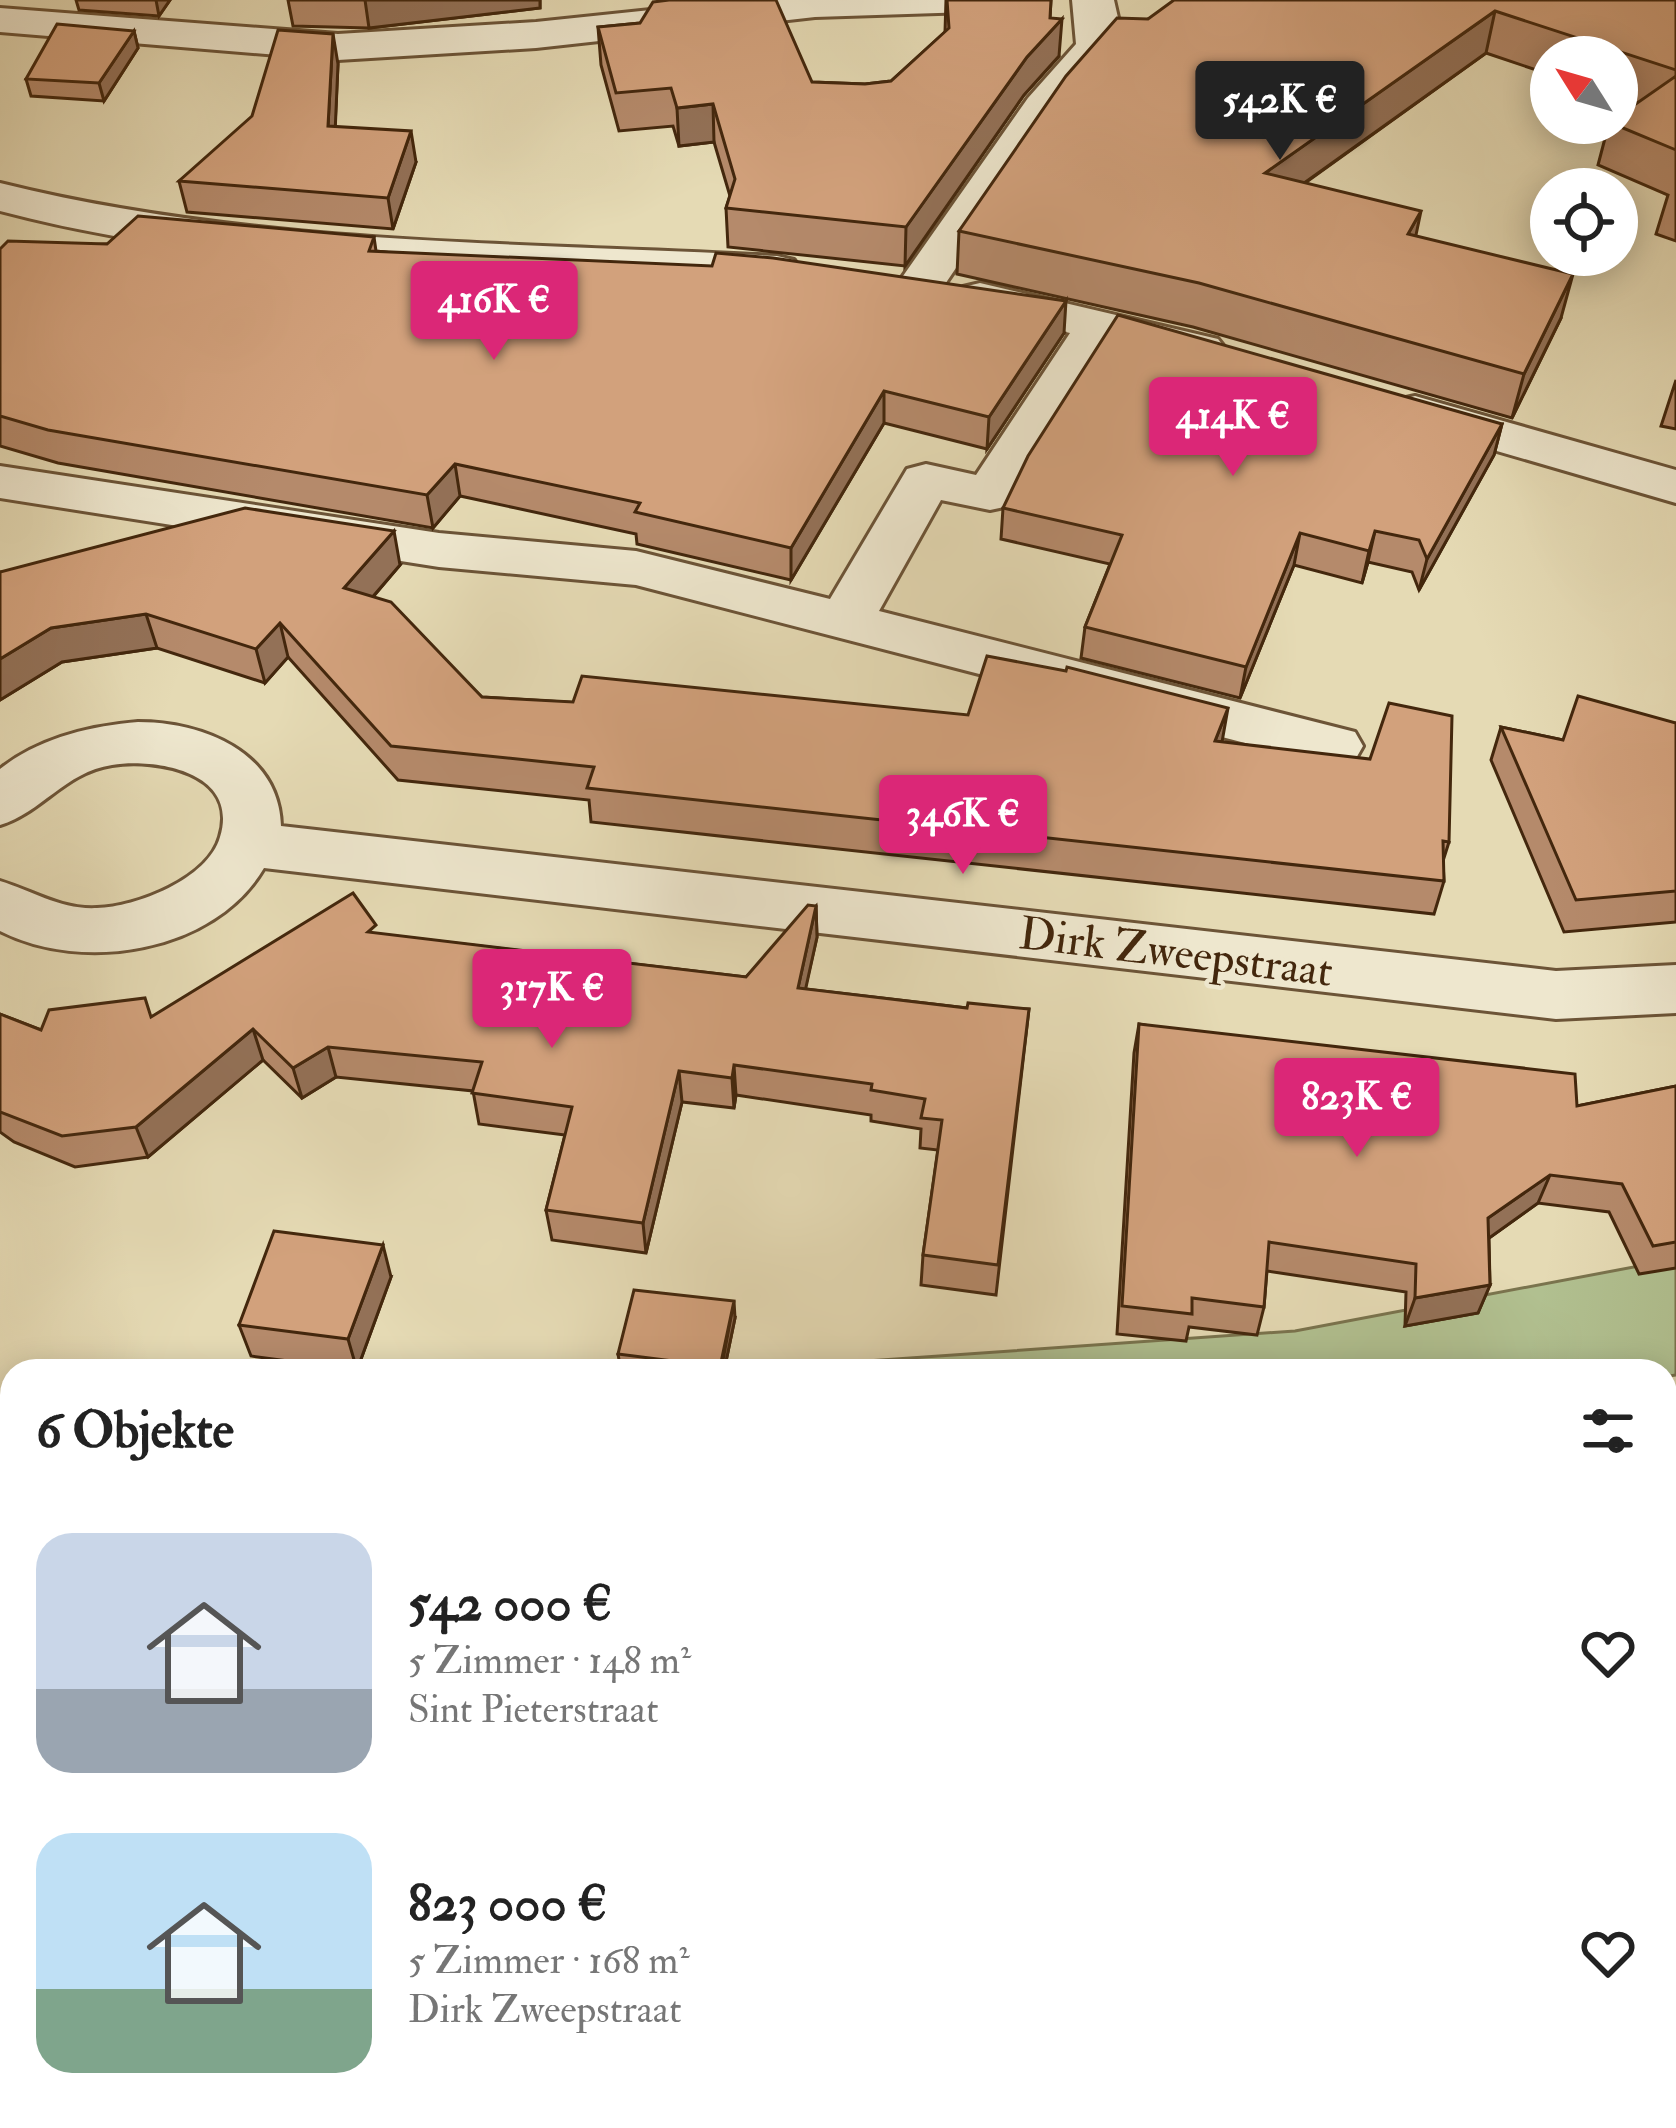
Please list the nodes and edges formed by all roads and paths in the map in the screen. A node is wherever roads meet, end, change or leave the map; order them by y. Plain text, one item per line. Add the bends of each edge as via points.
1 (969, 0) edge
2 (1093, 0) edge
3 (0, 20) edge
4 (0, 197) edge
5 (920, 286) junction
6 (1101, 322) junction
7 (1237, 359) edge
8 (1364, 396) edge
9 (0, 482) edge
10 (1676, 487) edge
11 (846, 620) junction
12 (1334, 746) dead end
13 (0, 803) edge
14 (247, 844) junction
15 (0, 904) edge
16 (1676, 989) edge

1 - 3 street via 815,5 358,46
2 - 5 street via 1097,47 1043,107
4 - 5 street via 91,221 260,242
5 - 6 street
6 - 7 street
6 - 11 street via 990,494 926,480
8 - 10 street
9 - 11 street via 439,550 636,568
11 - 12 street
13 - 14 street via 37,771 77,753 163,743 218,761 241,783 251,812
14 - 15 street via 198,902 134,928 66,932 27,922
14 - 16 street, Dirk Zweepstraat via 1556,995

